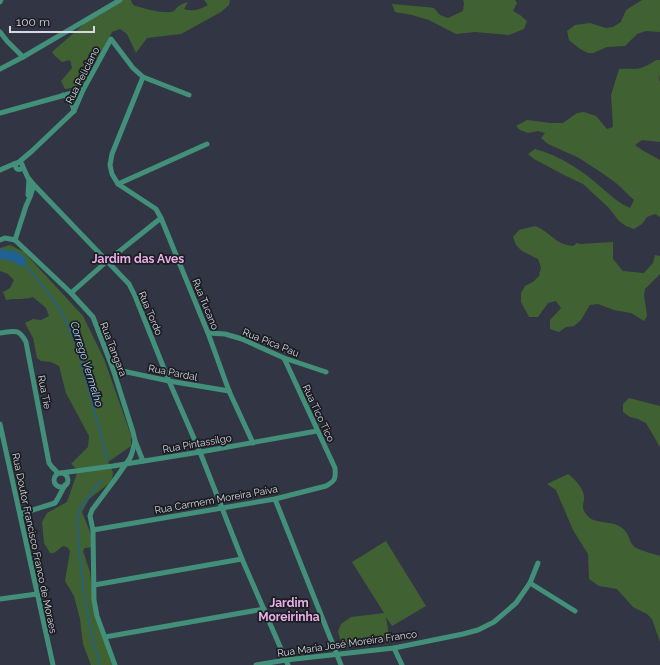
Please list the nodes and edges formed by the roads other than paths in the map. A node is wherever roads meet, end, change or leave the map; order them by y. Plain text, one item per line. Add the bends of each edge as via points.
1 (120, 0) edge
2 (0, 32) edge
3 (22, 57) junction
4 (0, 69) edge
5 (143, 77) junction
6 (83, 90) junction
7 (63, 95) junction
8 (189, 95) dead end
9 (74, 111) junction
10 (0, 113) edge
11 (207, 144) dead end
12 (19, 166) junction
13 (0, 170) edge
14 (29, 178) junction
15 (118, 184) junction
16 (34, 185) junction
17 (44, 195) junction
18 (30, 197) junction
19 (26, 206) junction
20 (161, 218) junction
21 (0, 240) edge
22 (15, 240) junction
23 (106, 262) junction
24 (71, 293) junction
25 (0, 333) edge
26 (208, 333) junction
27 (284, 358) junction
28 (113, 369) junction
29 (326, 372) dead end
30 (169, 381) junction
31 (229, 391) junction
32 (0, 424) edge
33 (317, 431) junction
34 (135, 441) junction
35 (253, 443) junction
36 (200, 452) junction
37 (143, 461) junction
38 (126, 464) junction
39 (113, 466) junction
40 (80, 470) junction
41 (60, 473) junction
42 (336, 476) joint
43 (116, 478) junction
44 (67, 482) junction
45 (56, 484) junction
46 (275, 499) junction
47 (57, 500) junction
48 (222, 508) junction
49 (20, 514) junction
50 (93, 530) junction
51 (242, 559) junction
52 (538, 563) dead end
53 (530, 583) junction
54 (94, 585) junction
55 (37, 594) junction
56 (0, 599) edge
57 (264, 609) junction
58 (575, 611) dead end
59 (105, 637) junction
60 (394, 648) junction
61 (336, 654) junction
62 (287, 662) edge
63 (53, 665) edge
64 (115, 665) edge
65 (256, 665) edge
66 (341, 665) edge
67 (402, 665) edge

1 - 3 street
2 - 3 street
3 - 4 street
5 - 6 street, Rua Peliciano via 111,39
5 - 8 street
5 - 15 street via 112,154 110,165
6 - 7 street
6 - 9 street, Rua Peliciano
7 - 9 street via 72,103
7 - 10 street
9 - 12 street, Rua Peliciano
11 - 15 street
12 - 13 street via 9,166
12 - 14 street
14 - 16 street
14 - 19 street
15 - 20 street, Rua Tucano via 156,209
16 - 17 street, Rua Tordo
16 - 18 street
17 - 18 street
17 - 23 street, Rua Tordo
18 - 19 street
19 - 22 street
20 - 23 street
20 - 26 street, Rua Tucano
21 - 22 street
22 - 24 street, Rua Tangara
23 - 24 street
23 - 30 street, Rua Tordo via 129,284
24 - 28 street, Rua Tangara via 93,317
25 - 41 street, Rua Tie via 15,331 22,334 26,342 49,463
26 - 27 street, Rua Pica Pau via 242,339
26 - 31 street, Rua Tucano
27 - 29 street, Rua Pica Pau
27 - 33 street, Rua Tico Tico
28 - 30 street, Rua Pardal
28 - 34 street, Rua Tangara
30 - 31 street, Rua Pardal
30 - 36 street, Rua Tordo
31 - 35 street, Rua Tucano
32 - 49 street, Rua Doutor Francisco Franco de Moraes
33 - 35 street, Rua Pintassilgo
33 - 42 street, Rua Tico Tico via 335,468
34 - 37 street, Rua Tangara
34 - 38 street
35 - 36 street, Rua Pintassilgo
36 - 37 street, Rua Pintassilgo
36 - 48 street, Rua Tordo
37 - 38 street, Rua Pintassilgo
38 - 39 street, Rua Pintassilgo
38 - 43 street
39 - 40 street, Rua Pintassilgo
39 - 43 street
40 - 41 street, Rua Pintassilgo
40 - 44 street
41 - 44 street via 66,475
41 - 45 street via 54,477
42 - 46 street, Rua Carmem Moreira Paiva via 334,482 326,486
43 - 50 street via 92,510 90,516
44 - 45 street via 60,487
44 - 47 street
45 - 47 street
46 - 48 street, Rua Carmem Moreira Paiva
46 - 61 street
47 - 49 street
48 - 50 street, Rua Carmem Moreira Paiva
48 - 51 street, Rua Tordo
49 - 55 street, Rua Doutor Francisco Franco de Moraes
50 - 54 street
51 - 54 street
51 - 57 street, Rua Tordo
52 - 53 street, Rua Maria José Moreira Franco
53 - 58 street
53 - 60 street, Rua Maria José Moreira Franco via 516,603 494,622 478,630
54 - 59 street via 97,616
55 - 56 street
55 - 63 street, Rua Doutor Francisco Franco de Moraes
57 - 59 street
57 - 62 street, Rua Tordo
59 - 64 street
60 - 61 street, Rua Maria José Moreira Franco
60 - 67 street
61 - 62 street, Rua Maria José Moreira Franco
61 - 66 street
62 - 65 street, Rua Maria José Moreira Franco

